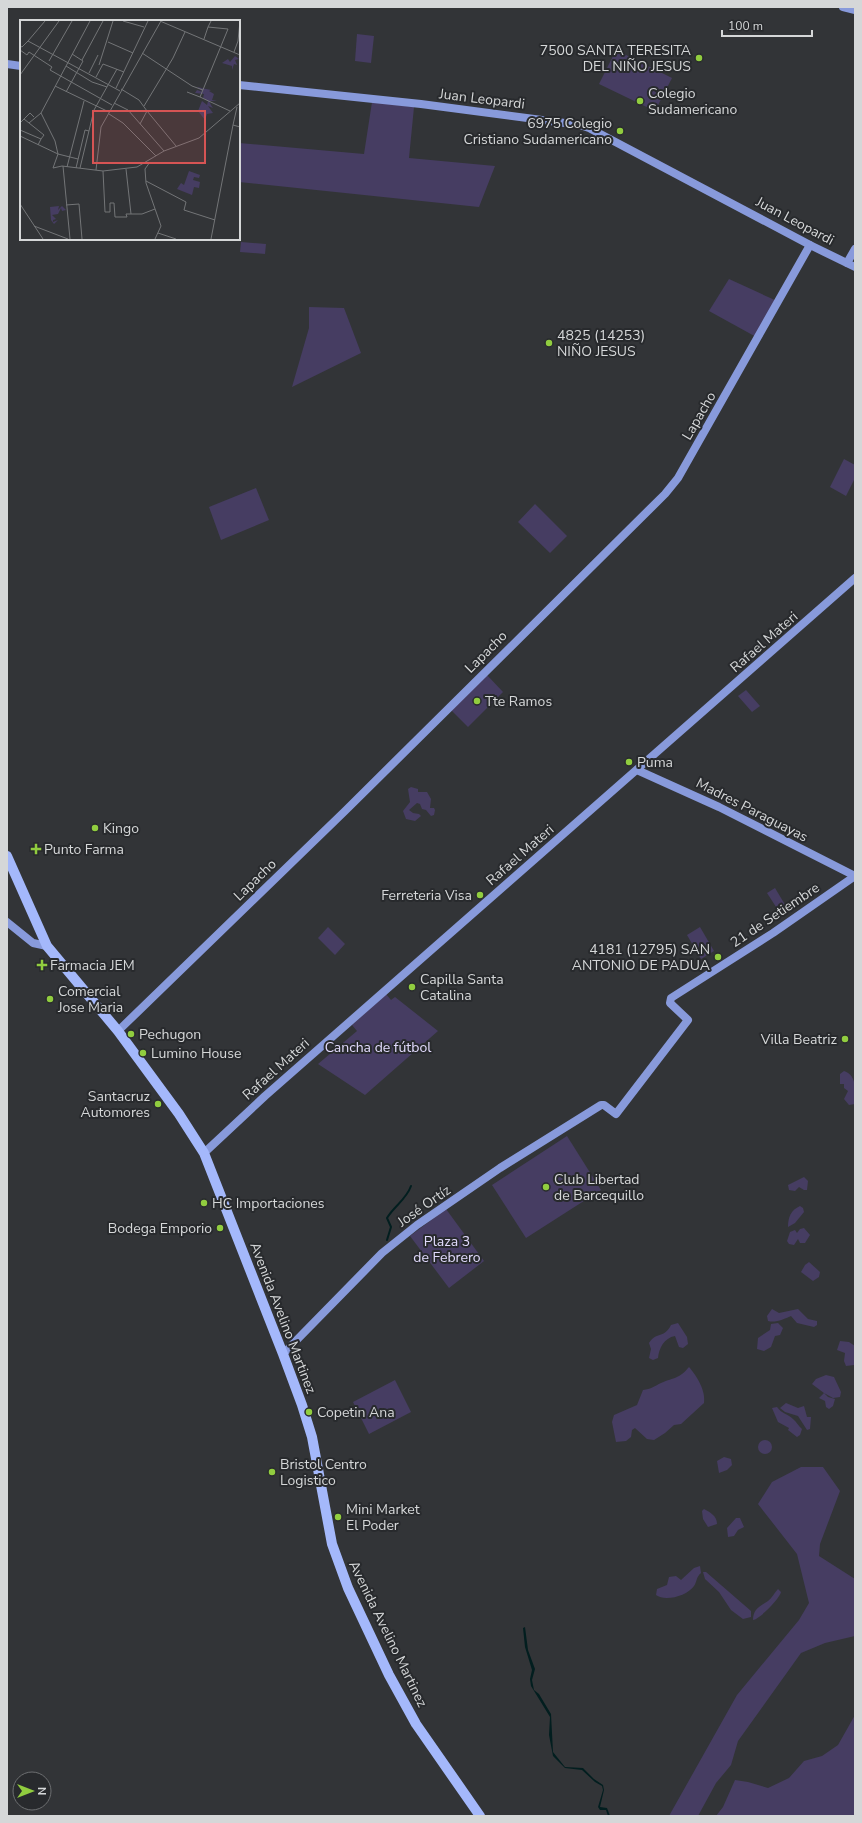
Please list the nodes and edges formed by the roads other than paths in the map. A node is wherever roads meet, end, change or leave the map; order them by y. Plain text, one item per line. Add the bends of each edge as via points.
1 (843, 7) edge
2 (855, 10) edge
3 (7, 64) edge
4 (20, 66) edge
5 (240, 85) edge
6 (810, 245) junction
7 (855, 249) edge
8 (851, 265) edge
9 (855, 578) edge
10 (637, 770) junction
11 (7, 856) edge
12 (855, 876) edge
13 (7, 922) edge
14 (47, 946) junction
15 (118, 1031) junction
16 (600, 1105) joint
17 (204, 1153) junction
18 (283, 1354) junction
19 (480, 1816) edge

1 - 2 street
3 - 4 street
5 - 6 street, Juan Leopardi via 421,104 580,125 687,178
6 - 8 street, Juan Leopardi
6 - 15 street, Lapacho via 678,478 665,494 345,811
7 - 8 street
9 - 10 street, Rafael Materi
10 - 12 street, Madres Paraguayas via 719,807
10 - 17 street, Rafael Materi via 265,1096
11 - 14 main road, Avenida Avelino Martinez
12 - 16 street, 21 de Setiembre via 670,1000 670,1003 688,1020 616,1114
13 - 14 street via 33,943
14 - 15 main road, Avenida Avelino Martinez
15 - 17 main road, Avenida Avelino Martinez via 179,1114
16 - 18 street, José Ortíz via 500,1168 417,1225 382,1253
17 - 18 main road, Avenida Avelino Martinez
18 - 19 main road, Avenida Avelino Martinez via 312,1437 332,1544 348,1588 389,1675 416,1724

